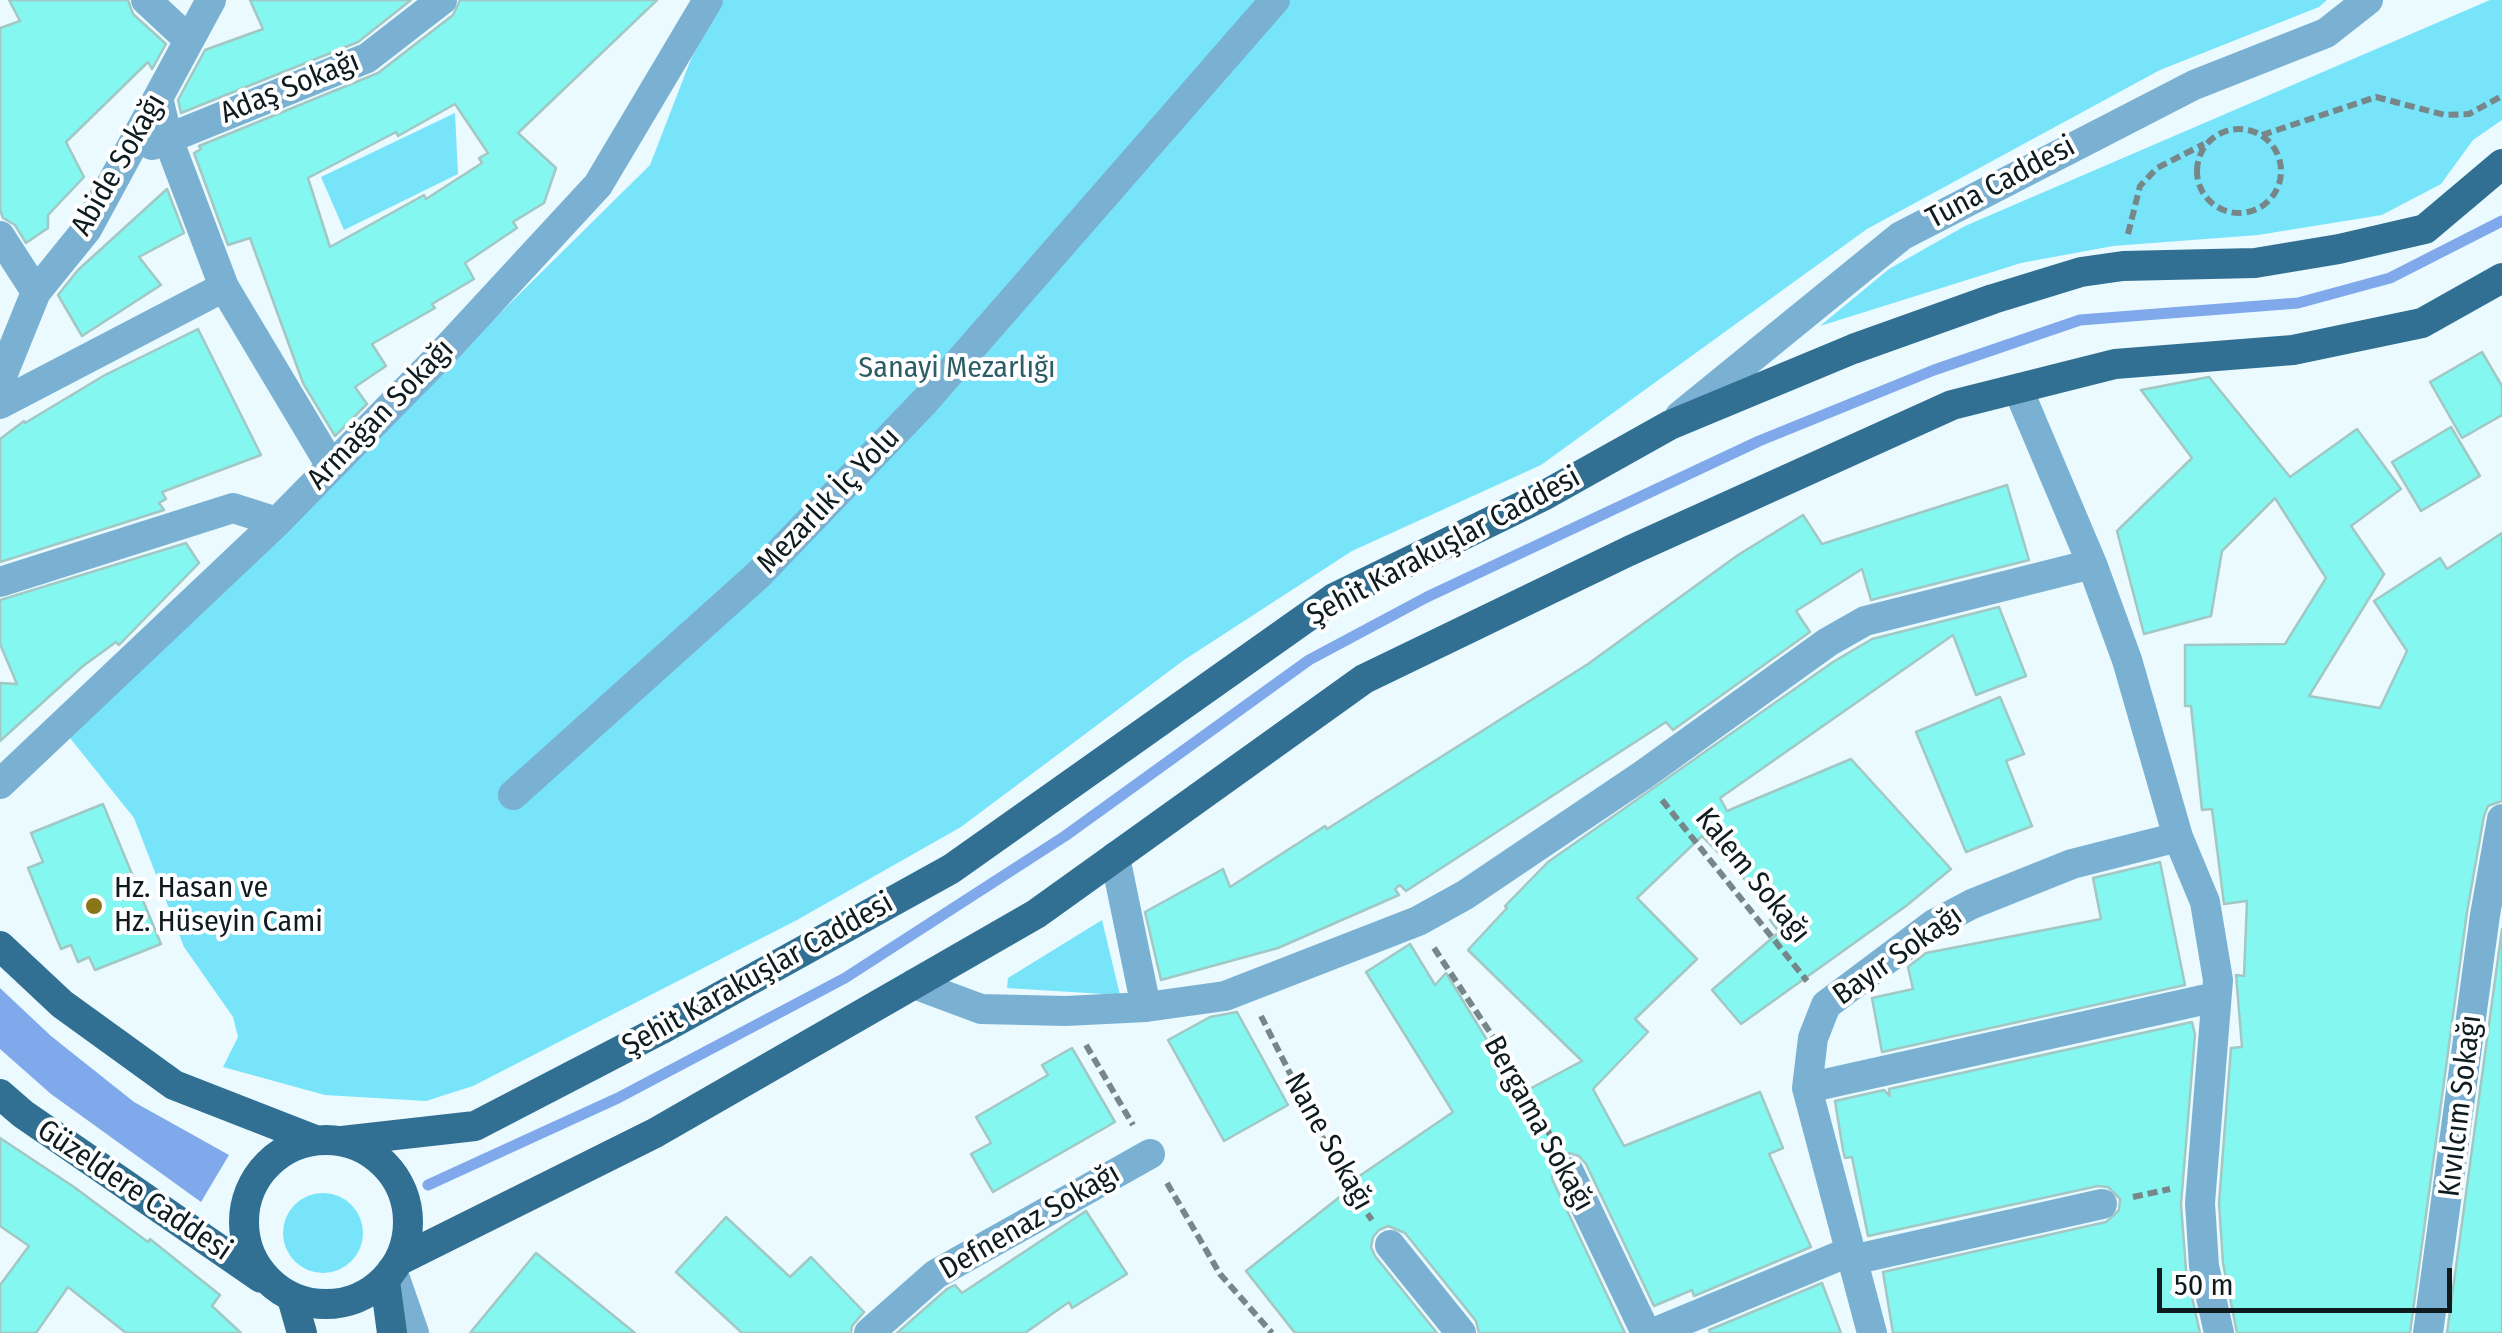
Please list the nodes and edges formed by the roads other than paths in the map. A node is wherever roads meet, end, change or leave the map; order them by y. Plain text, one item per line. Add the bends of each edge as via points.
1 (146, 0) edge
2 (211, 0) edge
3 (442, 0) edge
4 (708, 0) edge
5 (1275, 0) edge
6 (2368, 0) edge
7 (189, 40) junction
8 (158, 98) junction
9 (168, 138) junction
10 (126, 156) junction
11 (2502, 164) edge
12 (0, 236) edge
13 (2502, 278) edge
14 (224, 287) junction
15 (36, 292) junction
16 (0, 381) edge
17 (2018, 389) junction
18 (0, 404) edge
19 (1670, 425) junction
20 (331, 466) junction
21 (277, 522) junction
22 (2092, 564) junction
23 (0, 582) edge
24 (1, 781) edge
25 (513, 795) dead end
26 (2502, 819) edge
27 (2178, 837) junction
28 (1114, 857) junction
29 (2494, 918) edge
30 (0, 946) edge
31 (914, 984) junction
32 (2216, 998) junction
33 (1146, 1007) junction
34 (1807, 1088) junction
35 (0, 1094) edge
36 (328, 1141) junction
37 (1150, 1154) dead end
38 (1570, 1172) road end
39 (2102, 1204) road end
40 (1390, 1245) road end
41 (1851, 1256) junction
42 (392, 1270) junction
43 (282, 1292) junction
44 (302, 1333) edge
45 (392, 1333) edge
46 (414, 1333) edge
47 (869, 1333) edge
48 (1462, 1333) edge
49 (1650, 1333) edge
50 (1872, 1333) edge
51 (2219, 1333) edge
52 (2428, 1333) edge

1 - 7 street
2 - 7 street, Abide Sokağı
3 - 9 street, Adaş Sokağı via 367,58
4 - 20 street, Armağan Sokağı via 598,184
5 - 25 street, Mezarlık İç Yolu via 924,401 797,535
6 - 19 street, Tuna Caddesi via 2326,33 2194,85 1901,236
7 - 8 street, Abide Sokağı
8 - 9 street
8 - 10 street, Abide Sokağı
9 - 10 street, Adaş Sokağı
9 - 14 street
10 - 15 street, Abide Sokağı via 87,228
11 - 19 main road, Şehit Karakuşlar Caddesi via 2425,229 2255,263 2081,272 1853,350
12 - 15 street
13 - 17 main road via 2422,323 2293,350 2115,364
14 - 18 street
14 - 20 street
15 - 16 street, Abide Sokağı
17 - 22 street
17 - 28 main road via 1952,406 1629,550 1364,679
19 - 36 main road, Şehit Karakuşlar Caddesi via 1545,496 1334,598 951,869 660,1030 476,1126
20 - 21 street, Armağan Sokağı
21 - 23 street via 234,508
21 - 24 street, Armağan Sokağı
22 - 27 street
22 - 33 street via 1865,621 1418,922 1226,996
26 - 29 street, Kıvılcım Sokağı
27 - 32 street via 2205,902
27 - 34 street, Bayır Sokağı via 2072,864 1934,924 1826,1005
28 - 31 main road via 1036,914
28 - 33 street
29 - 52 street, Kıvılcım Sokağı
30 - 36 main road via 62,1004 174,1086
31 - 33 street via 981,1009
31 - 42 main road via 655,1133
32 - 34 street
32 - 51 street via 2202,1182 2204,1266
34 - 41 street, Bayır Sokağı
35 - 43 main road, Güzeldere Caddesi
36 - 42 main road via 366,1150 400,1186 408,1236
36 - 43 main road via 289,1148 267,1164 243,1212 254,1264
37 - 47 street, Defnenaz Sokağı via 936,1274
38 - 49 street, Bergama Sokağı
39 - 41 street
40 - 48 street, Nane Sokağı
41 - 49 street
41 - 50 street, Bayır Sokağı
42 - 43 main road via 365,1295 342,1304
42 - 45 main road
42 - 46 street
43 - 44 main road

